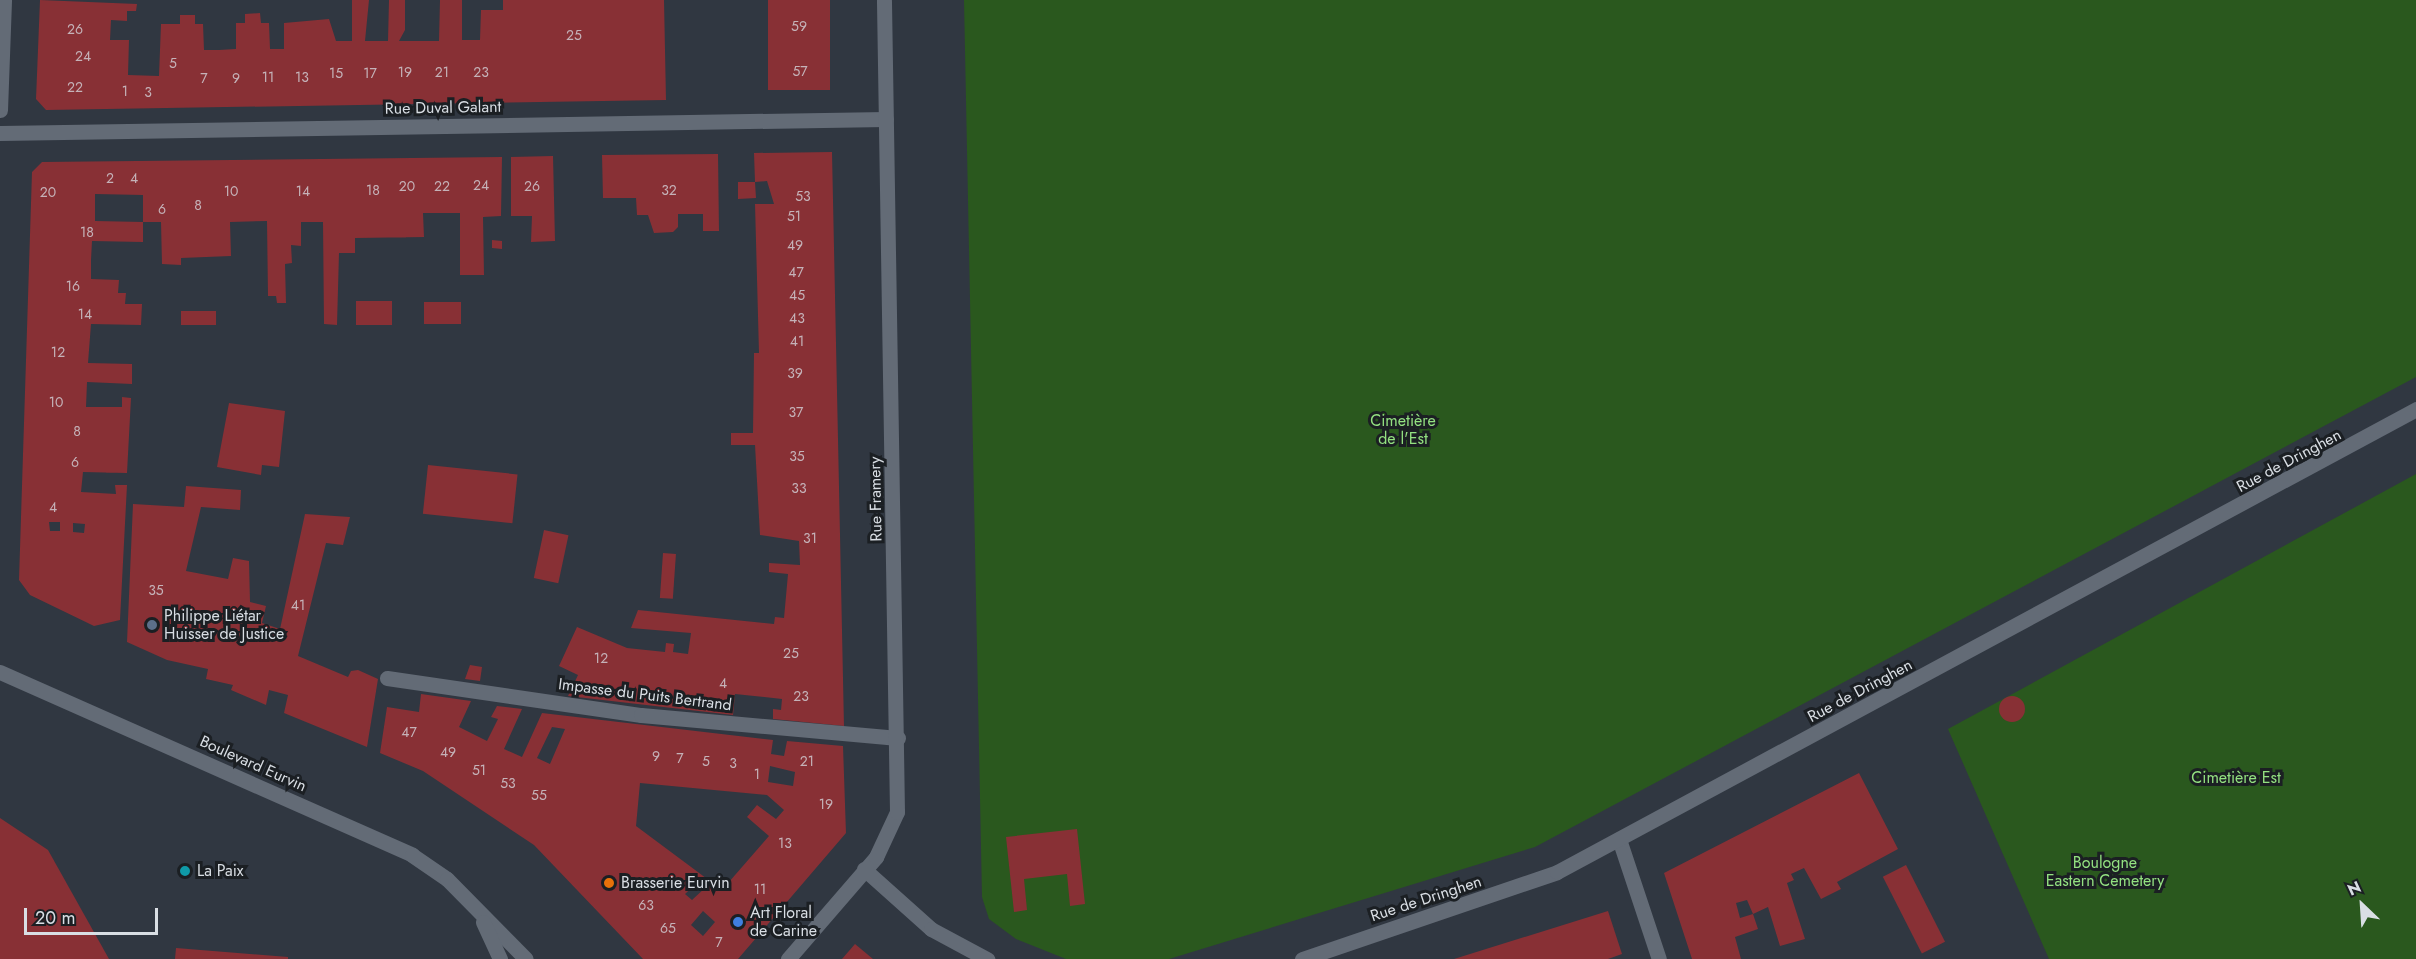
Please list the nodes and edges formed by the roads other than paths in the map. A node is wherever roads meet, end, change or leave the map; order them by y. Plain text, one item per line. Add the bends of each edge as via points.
1 (4, 0) edge
2 (884, 0) edge
3 (0, 110) edge
4 (886, 119) junction
5 (0, 134) edge
6 (2416, 409) edge
7 (0, 672) edge
8 (387, 678) dead end
9 (898, 738) junction
10 (1619, 839) junction
11 (864, 869) junction
12 (477, 911) junction
13 (500, 959) edge
14 (526, 959) edge
15 (788, 959) edge
16 (987, 959) edge
17 (1302, 959) edge
18 (1659, 959) edge

1 - 3 street
2 - 4 street, Rue Framery
4 - 5 street, Rue Duval Galant
4 - 9 street, Rue Framery
6 - 10 street, Rue de Dringhen via 2360,443
7 - 12 street, Boulevard Eurvin via 397,848 431,866
8 - 9 street, Impasse du Puits Bertrand via 641,715
9 - 11 street, Rue Framery via 897,812 884,846
10 - 17 street, Rue de Dringhen via 1526,884
10 - 18 street
11 - 15 street, Rue Framery
11 - 16 street via 931,929
12 - 13 street, Boulevard Eurvin
12 - 14 street, Boulevard Eurvin

